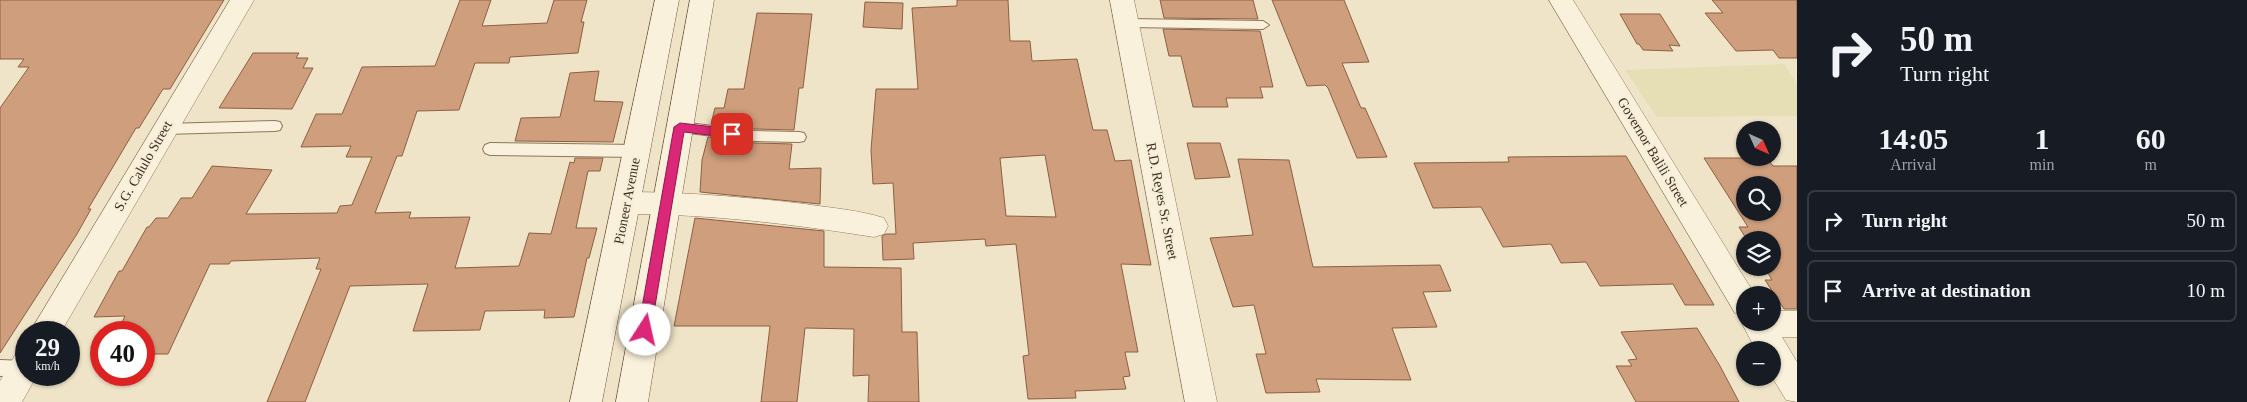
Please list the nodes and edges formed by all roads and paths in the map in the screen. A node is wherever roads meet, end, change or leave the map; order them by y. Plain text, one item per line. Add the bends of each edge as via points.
1 (242, 0) edge
2 (667, 0) edge
3 (702, 0) edge
4 (1561, 0) edge
5 (1125, 12) edge
6 (1263, 25) dead end
7 (275, 126) dead end
8 (680, 127) junction
9 (164, 129) junction
10 (799, 137) dead end
11 (490, 149) dead end
12 (637, 150) junction
13 (626, 203) junction
14 (667, 203) junction
15 (874, 226) dead end
16 (1736, 289) edge
17 (52, 321) edge
18 (1781, 321) edge
19 (1797, 324) edge
20 (1761, 331) edge
21 (15, 373) edge
22 (1797, 390) edge
23 (5, 402) edge
24 (586, 402) edge
25 (632, 402) edge
26 (1201, 402) edge

1 - 9 street, S.G. Calulo Street
2 - 12 street, Pioneer Avenue
3 - 8 street
4 - 16 street, Governor Balili Street
5 - 6 lane
5 - 26 street, R.D. Reyes Sr. Street
7 - 9 lane
8 - 10 lane via 755,136
8 - 14 street
9 - 17 street, S.G. Calulo Street
11 - 12 lane
12 - 13 street, Pioneer Avenue
13 - 14 street
13 - 24 street, Pioneer Avenue
14 - 15 street via 739,207
14 - 25 street
18 - 19 street
20 - 22 street, Governor Balili Street
21 - 23 street

